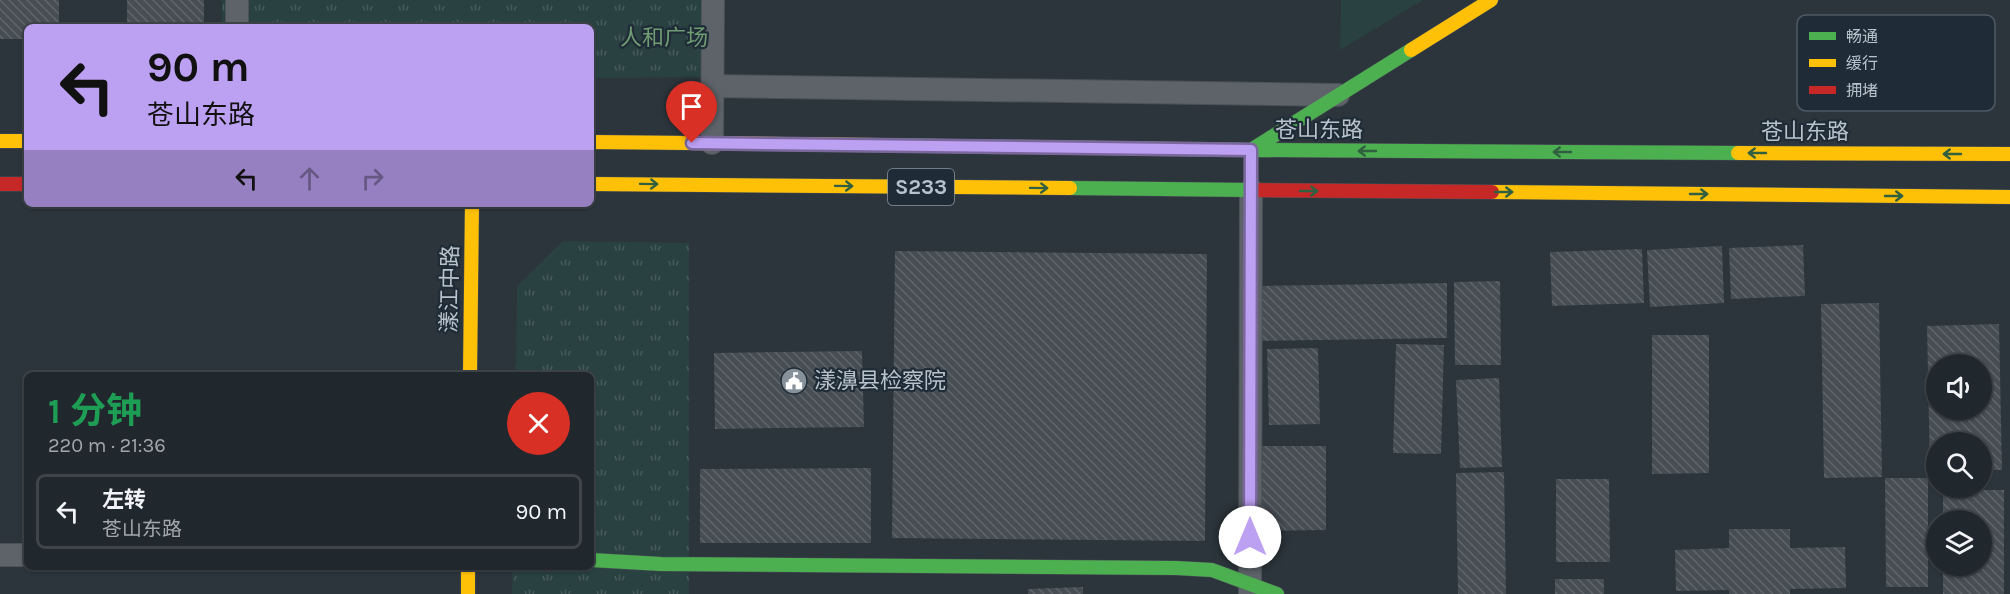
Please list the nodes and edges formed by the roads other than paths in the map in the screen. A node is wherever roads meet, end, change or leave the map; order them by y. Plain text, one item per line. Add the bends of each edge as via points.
1 (237, 0) edge
2 (713, 0) edge
3 (1491, 0) edge
4 (237, 24) edge
5 (713, 87) junction
6 (1339, 95) junction
7 (0, 141) edge
8 (24, 141) edge
9 (594, 142) edge
10 (712, 143) junction
11 (1251, 150) junction
12 (2010, 154) edge
13 (0, 184) edge
14 (24, 184) edge
15 (594, 184) edge
16 (1251, 190) junction
17 (2010, 197) edge
18 (472, 207) edge
19 (470, 372) edge
20 (0, 555) edge
21 (24, 555) edge
22 (594, 560) edge
23 (468, 570) edge
24 (1250, 589) edge
25 (468, 594) edge
26 (1277, 594) edge

1 - 4 street
2 - 5 street
3 - 6 main road
5 - 6 street
5 - 10 street
6 - 11 main road
7 - 8 main road
9 - 10 main road, 苍山东路 / S233
10 - 11 main road, 苍山东路 / S233
12 -> 11 main road, 苍山东路
11 - 16 main road
13 - 14 main road
15 -> 16 main road, S233
16 -> 17 main road
16 - 24 street
18 - 19 main road, 漾江中路
20 - 21 street
22 - 24 main road via 1176,568 1212,570
23 - 25 main road
24 - 26 main road

